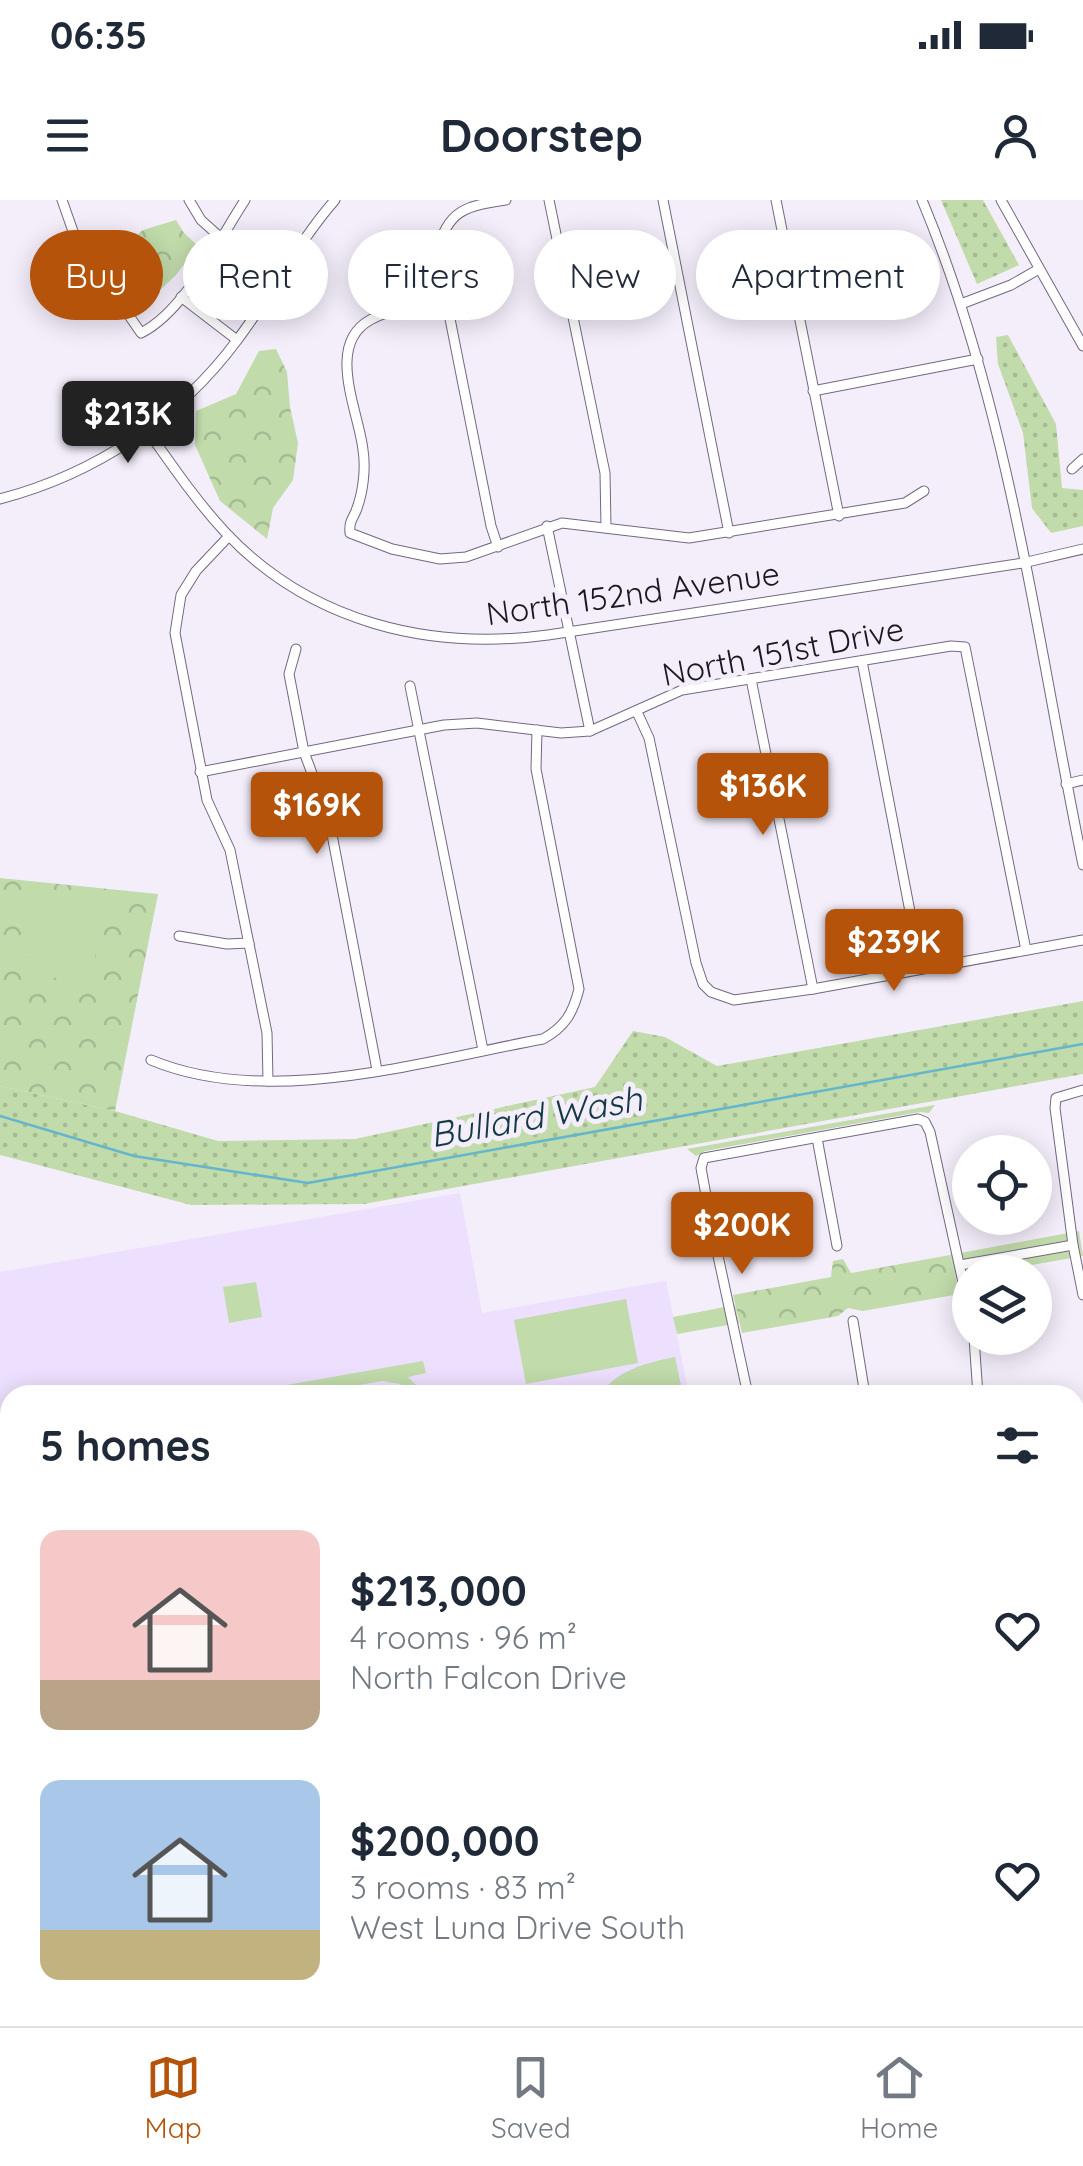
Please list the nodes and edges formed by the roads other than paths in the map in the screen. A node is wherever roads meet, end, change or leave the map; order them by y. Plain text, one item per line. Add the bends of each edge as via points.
1 (62, 200) edge
2 (188, 200) edge
3 (245, 200) edge
4 (335, 200) edge
5 (506, 200) edge
6 (549, 200) edge
7 (663, 200) edge
8 (776, 200) edge
9 (922, 200) edge
10 (1002, 200) edge
11 (212, 230) edge
12 (225, 230) edge
13 (446, 230) edge
14 (782, 230) edge
15 (1039, 269) junction
16 (183, 294) edge
17 (181, 297) junction
18 (961, 304) junction
19 (368, 320) edge
20 (449, 320) edge
21 (800, 320) edge
22 (237, 340) junction
23 (1083, 346) edge
24 (978, 359) junction
25 (814, 391) junction
26 (147, 430) junction
27 (1083, 459) edge
28 (1072, 469) dead end
29 (924, 491) dead end
30 (0, 499) edge
31 (839, 516) junction
32 (548, 526) junction
33 (606, 527) junction
34 (729, 532) junction
35 (229, 536) junction
36 (498, 546) junction
37 (1083, 548) edge
38 (1023, 563) junction
39 (569, 632) junction
40 (296, 648) dead end
41 (862, 660) junction
42 (751, 679) junction
43 (410, 686) dead end
44 (637, 712) junction
45 (419, 730) junction
46 (538, 730) junction
47 (590, 731) junction
48 (304, 752) junction
49 (200, 772) junction
50 (1083, 780) edge
51 (1066, 784) junction
52 (1083, 865) edge
53 (179, 936) dead end
54 (1083, 940) edge
55 (248, 943) junction
56 (1026, 950) junction
57 (921, 969) junction
58 (813, 989) junction
59 (483, 1050) junction
60 (152, 1060) dead end
61 (378, 1070) junction
62 (268, 1080) junction
63 (1083, 1090) edge
64 (817, 1138) junction
65 (1073, 1245) junction
66 (837, 1246) dead end
67 (958, 1255) edge
68 (1019, 1255) edge
69 (1083, 1296) edge
70 (853, 1322) dead end
71 (975, 1355) edge
72 (746, 1385) edge
73 (864, 1385) edge
74 (977, 1385) edge

1 - 17 street via 75,237 141,333
2 - 11 street
3 - 12 street
4 - 22 street
5 - 13 street via 470,205
6 - 33 street via 605,474
7 - 34 street
8 - 14 street
9 - 18 street
10 - 15 street
15 - 18 street
15 - 23 street
16 - 17 street
17 - 22 street
18 - 24 street
19 - 36 street via 347,349 364,453 350,533 440,559
20 - 36 street
21 - 25 street
22 - 26 street
24 - 25 street
24 - 38 street
25 - 31 street
26 - 30 street via 76,472
26 - 35 street, North 152nd Avenue
27 - 28 street
29 - 31 street via 905,503
31 - 34 street
32 - 33 street
32 - 36 street
32 - 39 street
33 - 34 street via 689,538
35 - 39 street, North 152nd Avenue via 298,590 385,628 476,641
35 - 49 street via 180,595 175,620
37 - 38 street, North 152nd Avenue
38 - 39 street, North 152nd Avenue
38 - 51 street
39 - 47 street
40 - 48 street via 289,674
41 - 42 street, North 151st Drive
41 - 56 street, North 151st Drive via 966,647
41 - 57 street
42 - 44 street, North 151st Drive via 682,690
42 - 58 street
43 - 45 street
44 - 47 street, North 151st Drive
44 - 58 street via 650,738 704,984 734,1000
45 - 46 street, North 151st Drive via 477,723
45 - 48 street, North 151st Drive
45 - 59 street
46 - 47 street, North 151st Drive
46 - 59 street via 536,769 579,989 559,1030
48 - 49 street, North 151st Drive
48 - 61 street via 329,819
49 - 55 street via 230,850
50 - 51 street
51 - 52 street
53 - 55 street
54 - 56 street
55 - 62 street via 268,1045
56 - 57 street
57 - 58 street
59 - 61 street
60 - 62 street via 184,1074
61 - 62 street
63 - 65 street via 1056,1098
64 - 66 street
64 - 67 street via 924,1122
64 - 72 street via 704,1158
65 - 68 street
65 - 69 street
70 - 73 street
71 - 74 street

